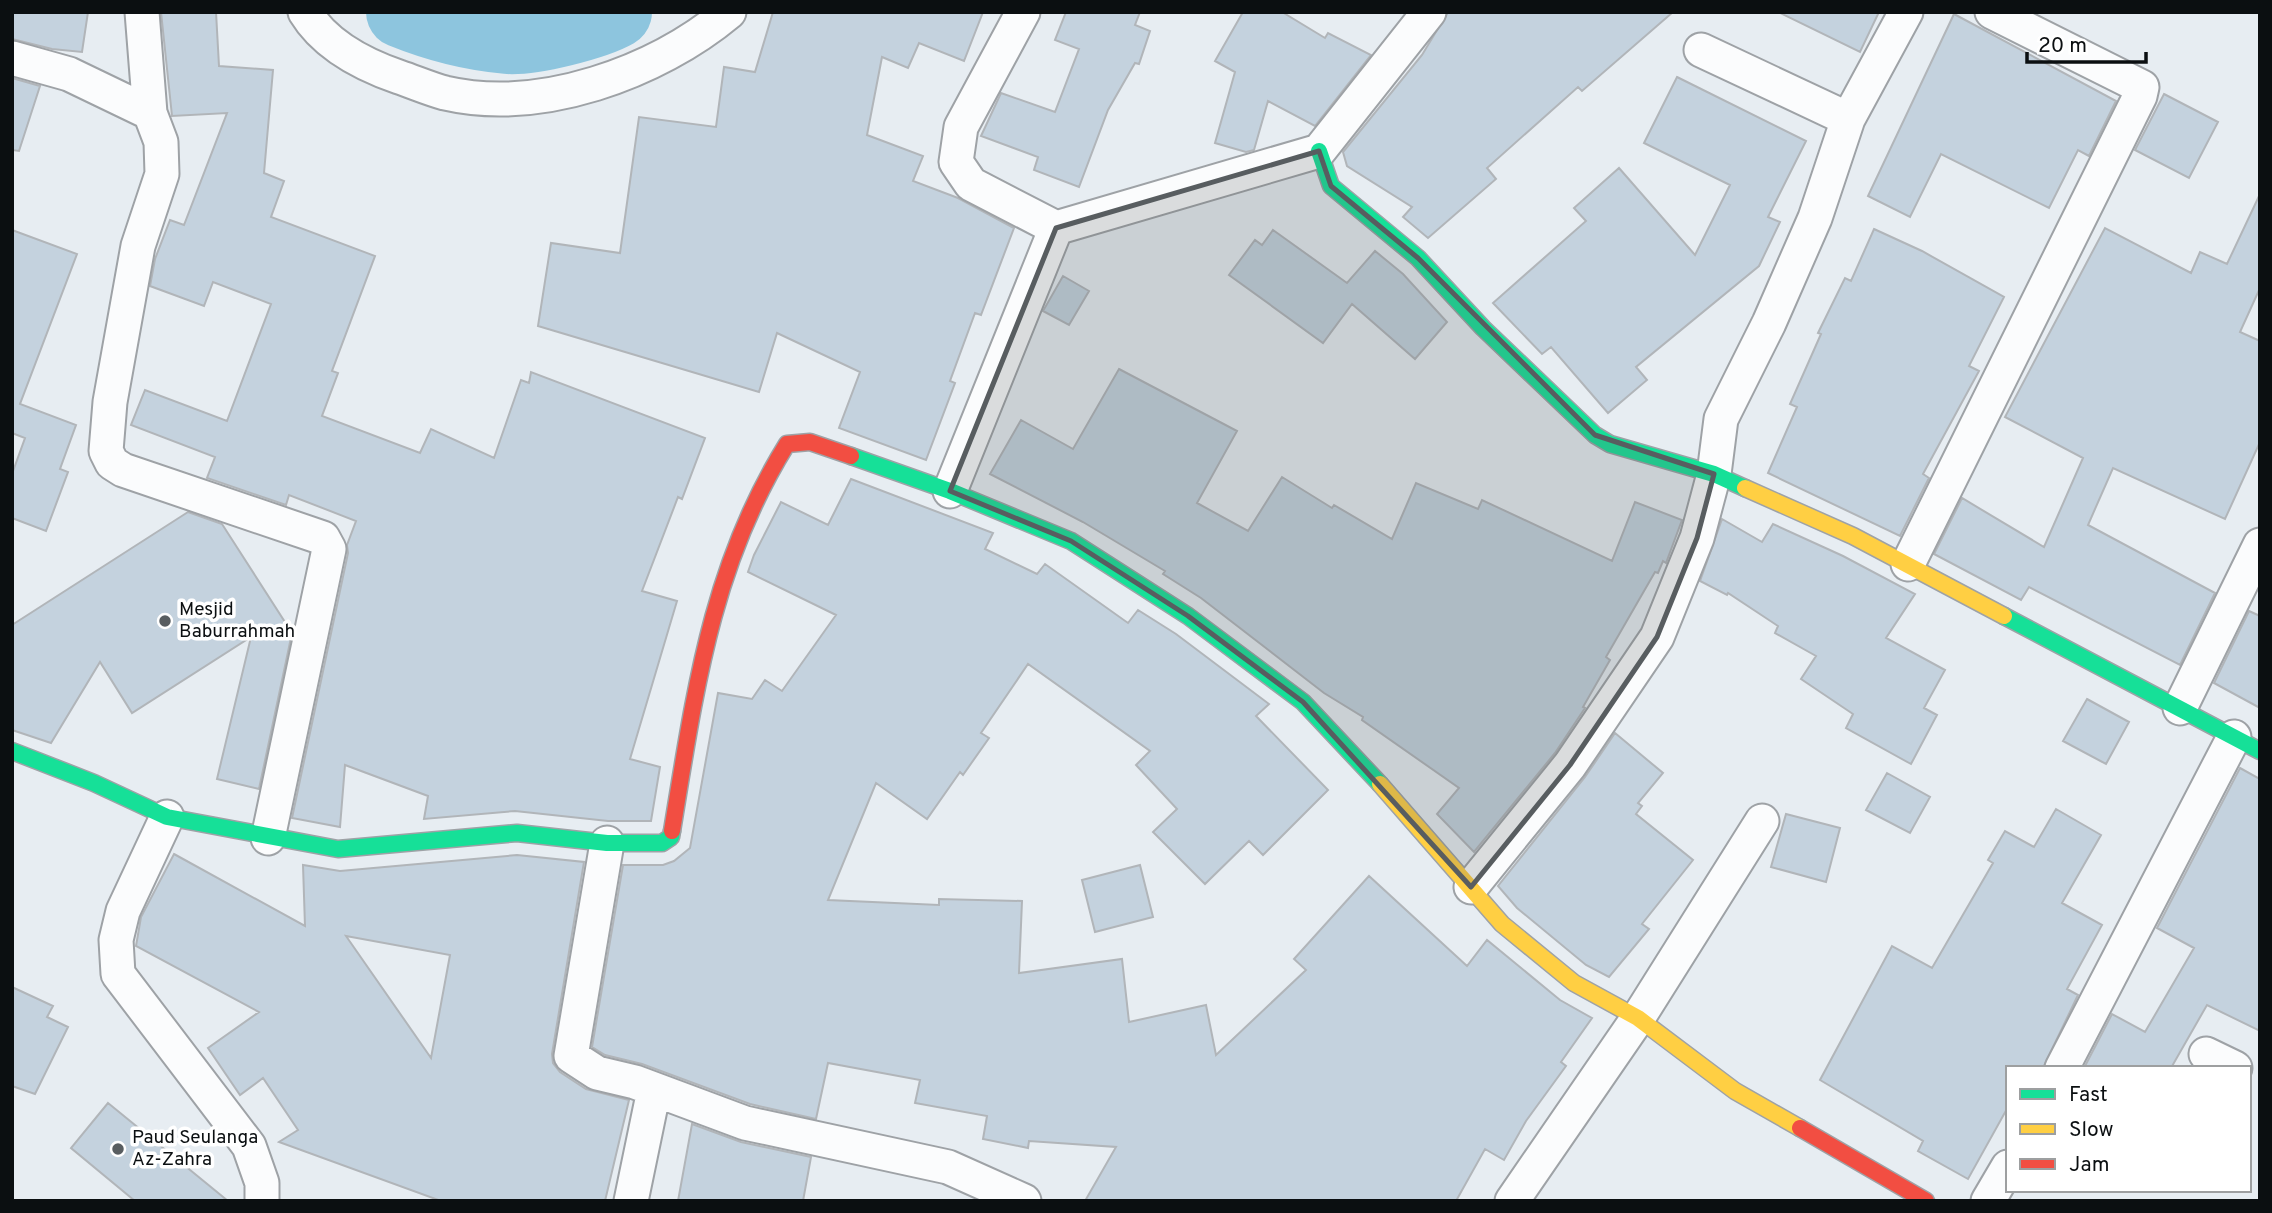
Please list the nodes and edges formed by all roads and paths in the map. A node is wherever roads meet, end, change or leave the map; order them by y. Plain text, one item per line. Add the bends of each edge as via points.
1 (142, 12) edge
2 (305, 12) edge
3 (729, 12) edge
4 (1023, 12) edge
5 (1429, 12) edge
6 (1906, 12) edge
7 (1992, 12) edge
8 (1701, 50) dead end
9 (12, 58) edge
10 (150, 113) junction
11 (1848, 119) junction
12 (1320, 151) junction
13 (1056, 228) junction
14 (1714, 474) junction
15 (950, 491) junction
16 (2260, 545) edge
17 (1908, 564) junction
18 (2180, 708) junction
19 (2247, 744) edge
20 (12, 751) edge
21 (167, 817) junction
22 (1762, 821) dead end
23 (268, 838) junction
24 (607, 843) junction
25 (1471, 887) junction
26 (1638, 1018) junction
27 (2063, 1066) edge
28 (654, 1090) junction
29 (2006, 1170) edge
30 (262, 1201) edge
31 (631, 1201) edge
32 (1024, 1201) edge
33 (1512, 1201) edge
34 (1926, 1201) edge
35 (1988, 1201) edge

1 - 10 street
2 - 3 street via 317,32 374,69 446,93 522,98 581,88 647,65
4 - 13 street via 961,127 956,162 971,184
5 - 12 street
6 - 11 street
7 - 17 street via 2141,87 2140,96
8 - 11 street
9 - 10 street via 69,74
10 - 23 street via 161,142 162,174 138,246 110,402 106,451 112,463 123,470 323,538 329,549
11 - 14 street via 1815,218 1721,419
12 - 13 street
12 - 14 street via 1331,186 1418,258 1483,328 1595,435 1610,444
13 - 15 street
14 - 17 street
14 - 25 street via 1697,538 1657,637 1570,765
15 - 24 street via 810,442 787,444 766,473 726,569 698,683 671,837 662,843
15 - 25 street via 1071,541 1188,616 1303,702
16 - 18 street
17 - 18 street
18 - 19 street
19 - 27 street
20 - 21 street
21 - 23 street
21 - 30 street via 123,911 116,940 118,974 249,1146 262,1183
22 - 26 street
23 - 24 street via 338,849 517,833
24 - 28 street via 571,1056 597,1073
25 - 26 street via 1502,924 1574,984
26 - 33 street
26 - 34 street via 1735,1091
28 - 31 street
28 - 32 street via 745,1123 948,1167
29 - 35 street

